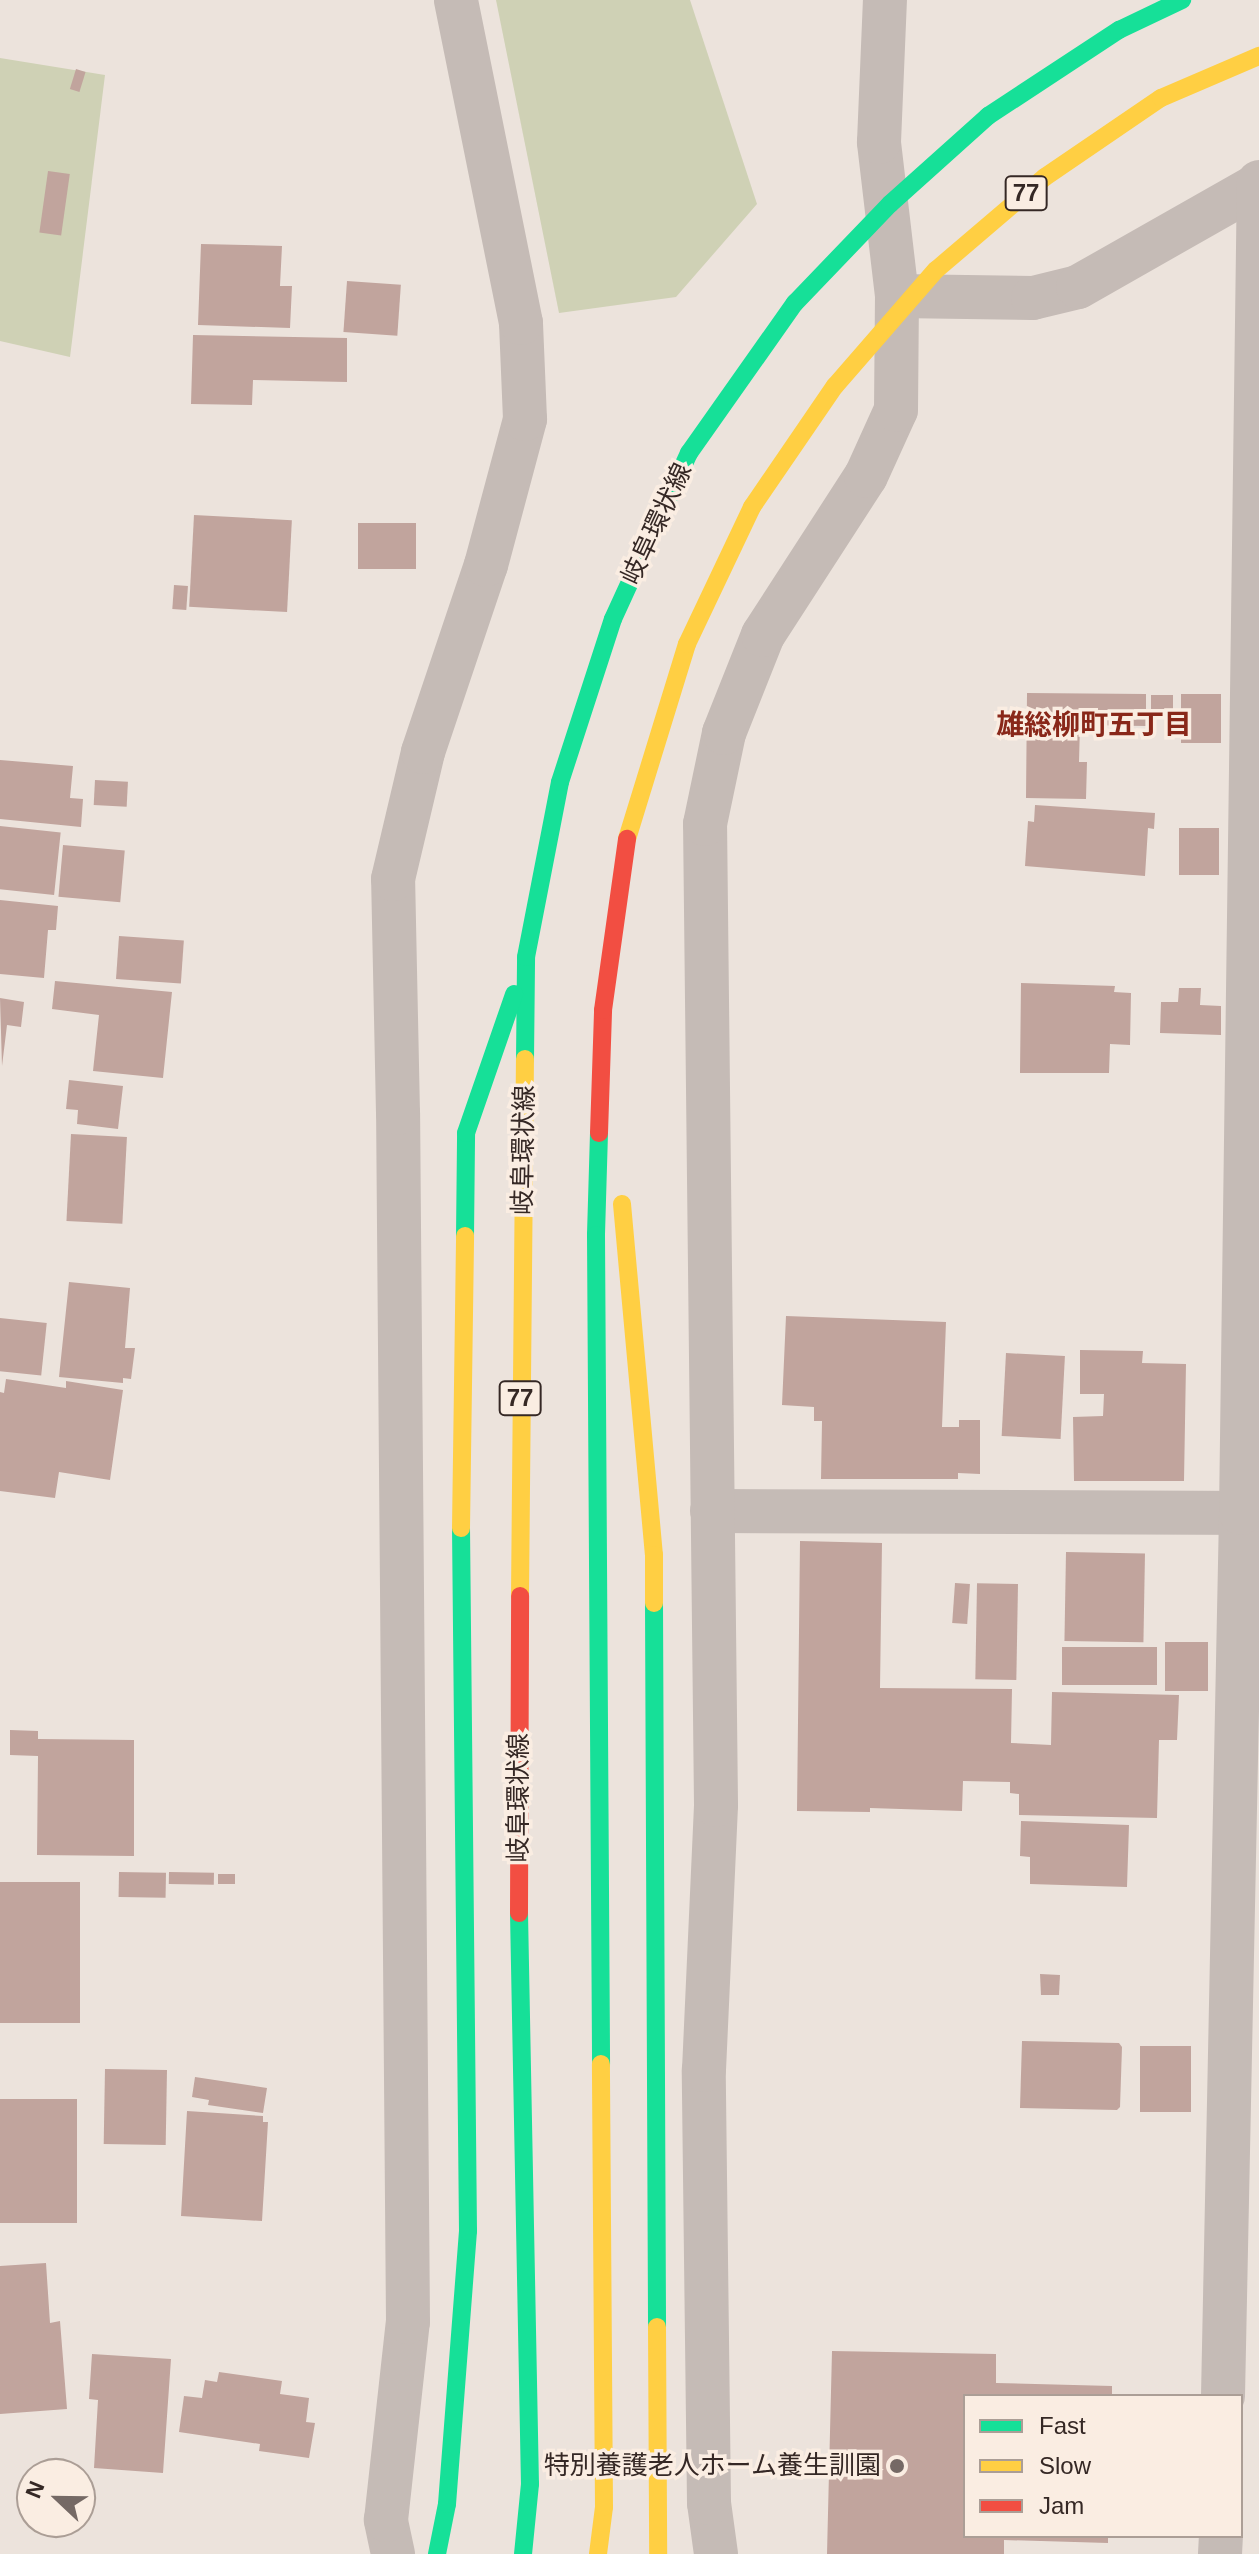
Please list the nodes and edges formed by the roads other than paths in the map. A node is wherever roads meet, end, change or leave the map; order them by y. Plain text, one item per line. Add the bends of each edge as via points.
1 (456, 0) edge
2 (885, 0) edge
3 (1182, 0) edge
4 (1259, 56) edge
5 (1259, 184) edge
6 (897, 296) junction
7 (526, 957) junction
8 (603, 1010) junction
9 (712, 1511) junction
10 (1250, 1513) edge
11 (1223, 2394) edge
12 (393, 2554) edge
13 (437, 2554) edge
14 (523, 2554) edge
15 (598, 2554) edge
16 (658, 2554) edge
17 (716, 2554) edge

1 - 12 street via 521,323 525,419 486,565 423,752 393,879 408,2322 386,2520
2 - 6 street via 879,142
3 - 7 main road, 岐阜環状線 / 77, bridge via 1119,30 988,116 890,204 795,303 689,453 613,619 560,782
4 - 8 main road, 77, bridge via 1161,98 1045,177 936,270 835,386 752,507 687,644 629,825
5 - 6 street via 1078,287 1033,298
5 - 10 street
6 - 9 street via 896,410 866,476 763,635 724,733 705,824
7 - 13 main road, 77 via 466,1133 461,1557 468,2231 447,2504
7 - 14 main road, 岐阜環状線 / 77 via 519,1993 530,2484
8 - 15 main road, 77 via 596,1235 604,2491
8 - 16 main road, 77 via 654,1555
9 - 10 street
9 - 17 street via 716,1805 704,2070 709,2503
10 - 11 street

